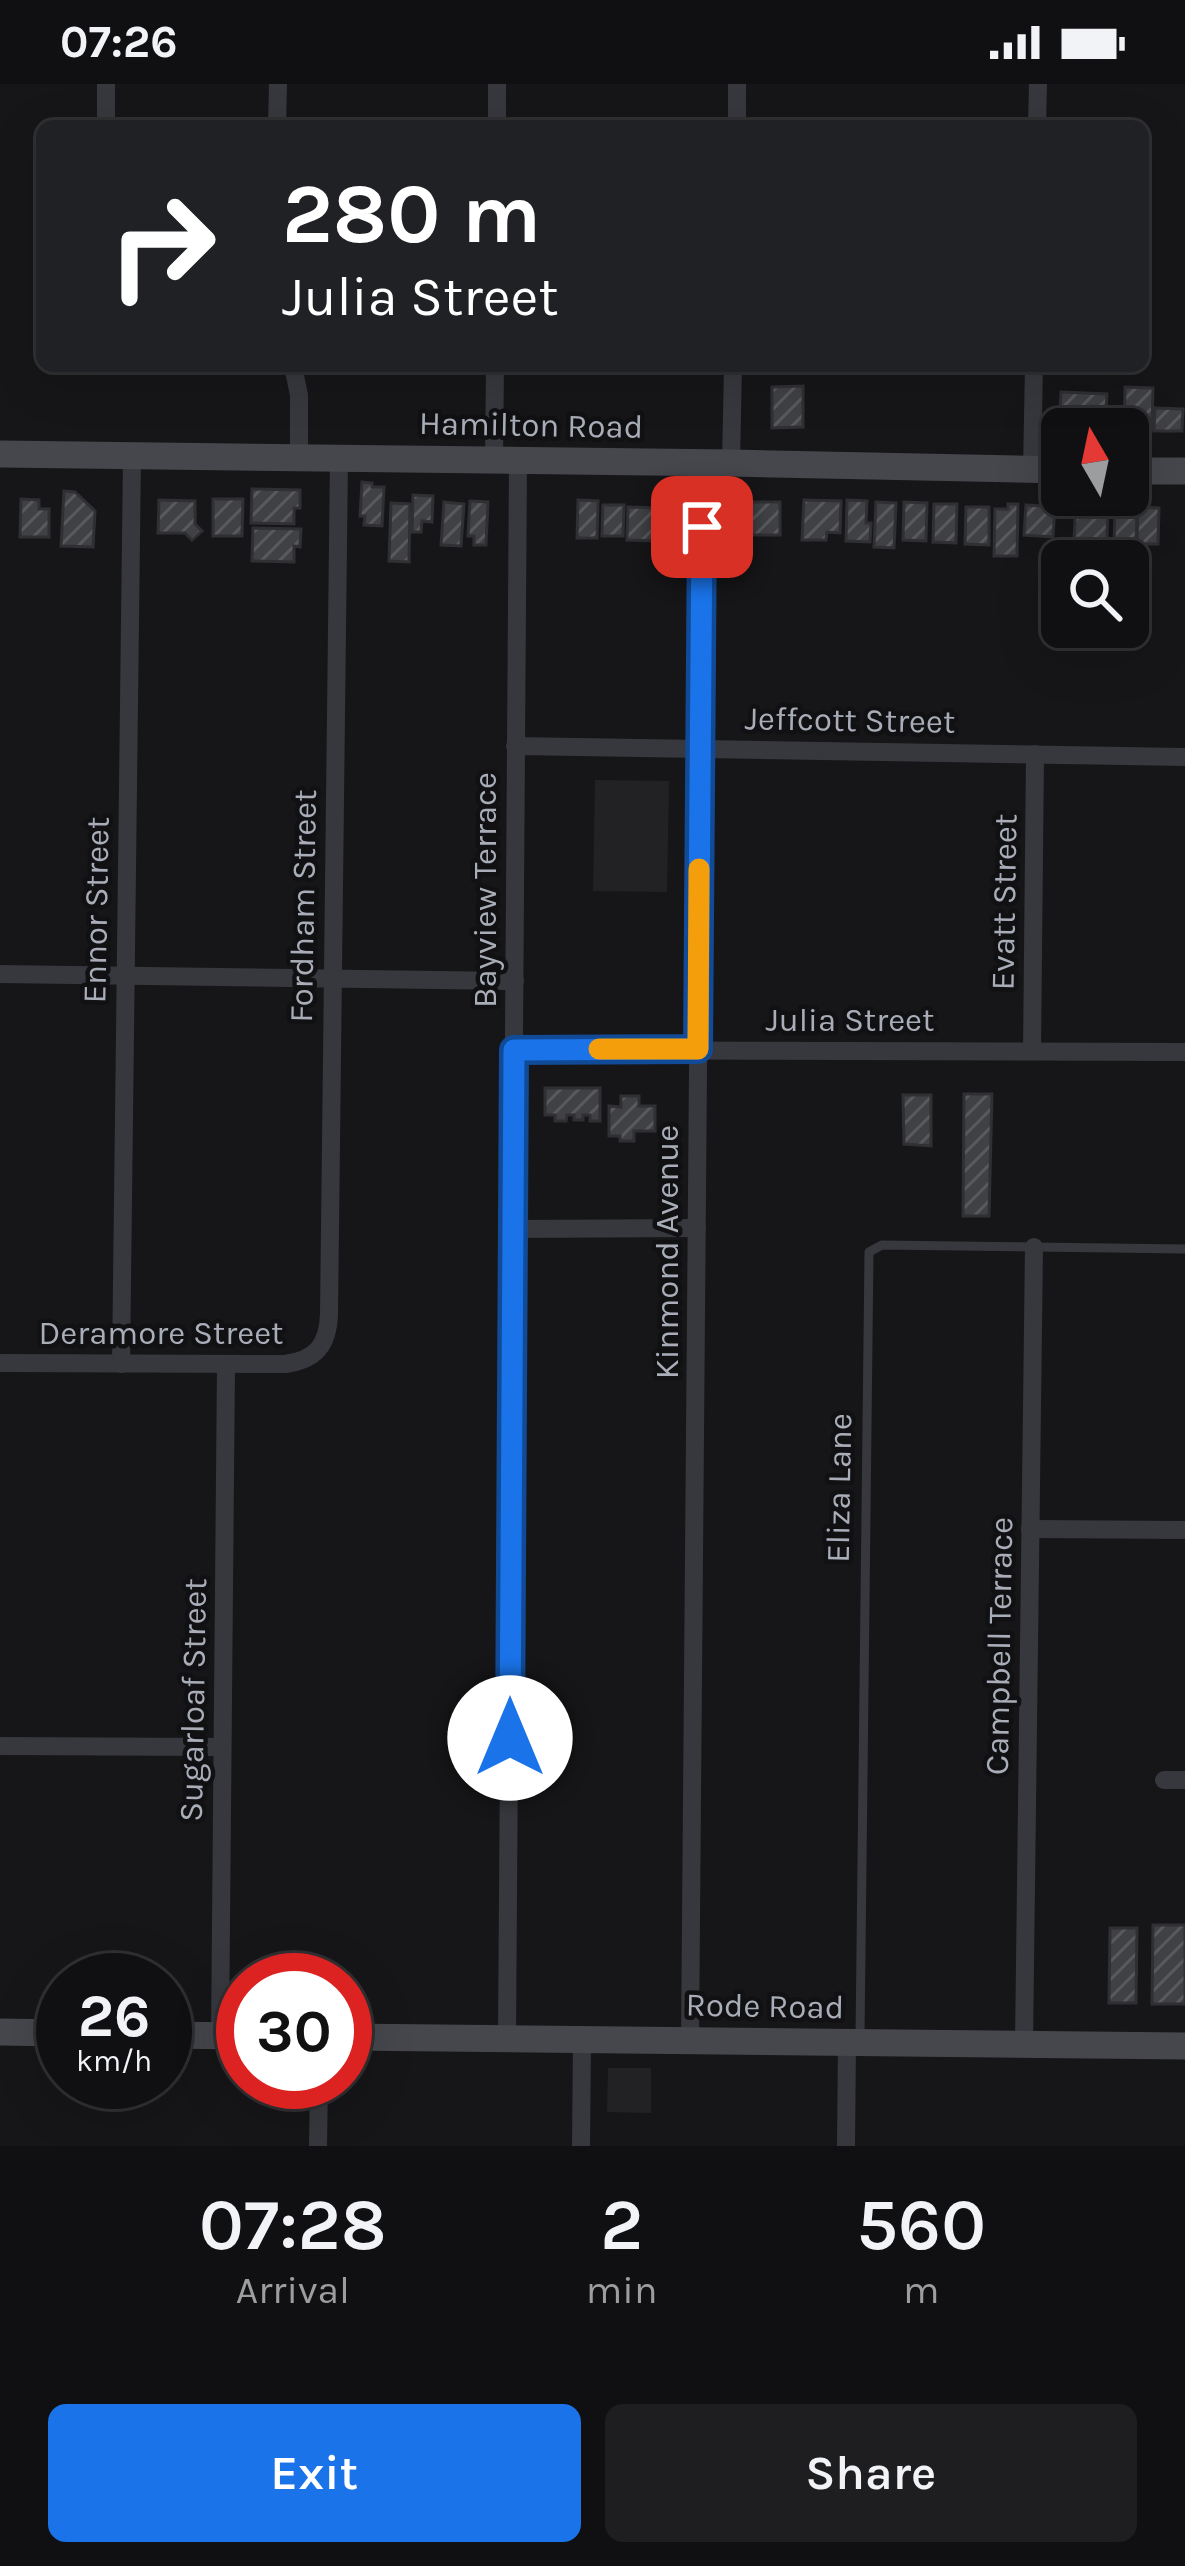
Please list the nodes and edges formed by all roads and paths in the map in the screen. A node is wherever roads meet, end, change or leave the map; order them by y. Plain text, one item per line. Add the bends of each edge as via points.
1 (106, 84) edge
2 (278, 84) edge
3 (497, 84) edge
4 (737, 84) edge
5 (1038, 84) edge
6 (106, 120) edge
7 (278, 120) edge
8 (497, 120) edge
9 (737, 120) edge
10 (1037, 120) edge
11 (294, 372) edge
12 (496, 372) edge
13 (733, 372) edge
14 (1034, 372) edge
15 (0, 454) edge
16 (132, 456) junction
17 (299, 457) junction
18 (339, 458) junction
19 (506, 460) junction
20 (703, 463) junction
21 (731, 463) junction
22 (1032, 470) junction
23 (1041, 470) edge
24 (1149, 471) edge
25 (1185, 471) edge
26 (515, 746) junction
27 (700, 749) junction
28 (1035, 754) junction
29 (1185, 757) edge
30 (0, 974) edge
31 (125, 976) junction
32 (332, 979) junction
33 (515, 981) junction
34 (698, 1049) junction
35 (514, 1050) junction
36 (1032, 1051) junction
37 (1185, 1052) edge
38 (697, 1228) junction
39 (514, 1229) junction
40 (1034, 1247) junction
41 (1185, 1250) edge
42 (319, 1352) joint
43 (0, 1364) edge
44 (121, 1364) junction
45 (226, 1364) junction
46 (1030, 1529) junction
47 (1185, 1530) edge
48 (0, 1746) edge
49 (222, 1747) junction
50 (1164, 1780) dead end
51 (1185, 1780) edge
52 (228, 1953) edge
53 (0, 2032) edge
54 (36, 2033) edge
55 (372, 2038) edge
56 (507, 2039) junction
57 (582, 2040) junction
58 (690, 2041) junction
59 (854, 2042) junction
60 (1024, 2044) junction
61 (1185, 2046) edge
62 (319, 2109) edge
63 (319, 2146) edge
64 (581, 2146) edge
65 (846, 2146) edge

1 - 6 street
2 - 7 street
3 - 8 street
4 - 9 street
5 - 10 street
11 - 17 street
12 - 19 street, Bayview Terrace
13 - 21 street
14 - 22 street
15 - 16 main road, Hamilton Road
16 - 17 main road, Hamilton Road
16 - 31 street, Ennor Street
17 - 18 main road, Hamilton Road
18 - 19 main road, Hamilton Road
18 - 32 street, Fordham Street
19 - 20 main road, Hamilton Road
19 - 26 street, Bayview Terrace
20 - 21 main road, Hamilton Road
20 - 27 street, Kinmond Avenue
21 - 22 main road, Hamilton Road
22 - 23 main road, Hamilton Road
24 - 25 main road
26 - 27 street, Jeffcott Street
26 - 33 street, Bayview Terrace
27 - 28 street, Jeffcott Street
27 - 34 street, Kinmond Avenue
28 - 29 street, Jeffcott Street
28 - 36 street, Evatt Street
30 - 31 street
31 - 32 street
31 - 44 street, Ennor Street
32 - 33 street
32 - 42 street, Fordham Street via 329,1315
33 - 35 street, Bayview Terrace
34 - 35 street, Julia Street
34 - 36 street, Julia Street
34 - 38 street, Kinmond Avenue
35 - 39 street, Bayview Terrace
36 - 37 street, Julia Street
38 - 39 street
38 - 58 street, Kinmond Avenue
39 - 56 street, Bayview Terrace
40 - 41 lane, Eliza Lane
40 - 46 street, Campbell Terrace
40 - 59 lane, Eliza Lane via 882,1245 869,1252
42 - 45 street, Deramore Street via 285,1364
43 - 44 street, Deramore Street
44 - 45 street, Deramore Street
45 - 49 street, Sugarloaf Street
46 - 47 street
46 - 60 street, Campbell Terrace
48 - 49 street
49 - 52 street, Sugarloaf Street
50 - 51 street
53 - 54 main road
55 - 56 main road, Rode Road
56 - 57 main road, Rode Road
57 - 58 main road, Rode Road
57 - 64 street
58 - 59 main road, Rode Road
59 - 60 main road, Rode Road
59 - 65 street
60 - 61 main road, Rode Road
62 - 63 street

